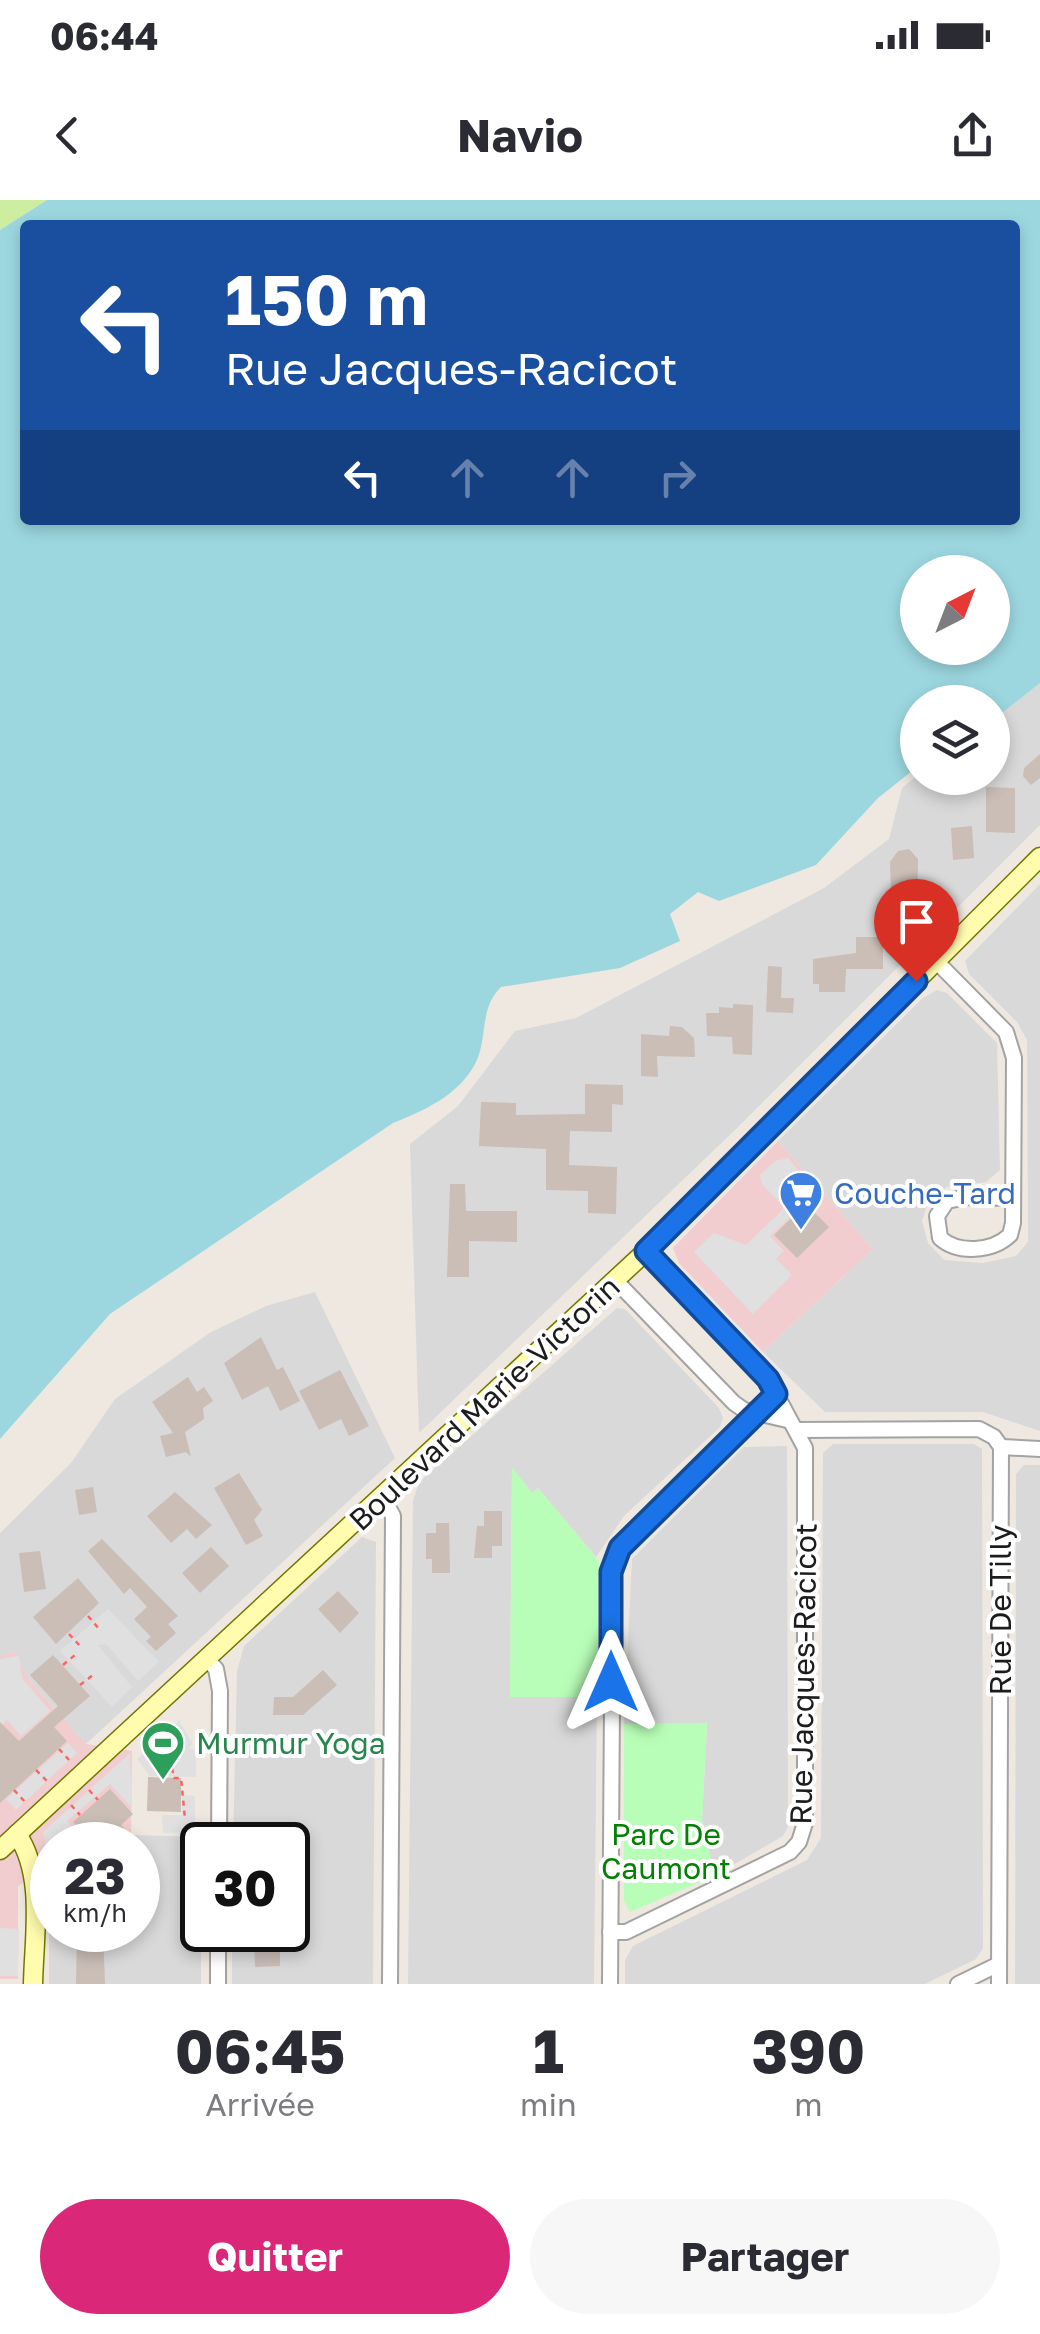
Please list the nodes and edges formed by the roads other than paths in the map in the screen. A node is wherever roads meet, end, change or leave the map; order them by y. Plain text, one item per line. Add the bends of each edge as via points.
1 (1040, 857) edge
2 (936, 962) junction
3 (1013, 1198) junction
4 (646, 1251) junction
5 (615, 1280) junction
6 (776, 1394) junction
7 (757, 1413) junction
8 (792, 1425) junction
9 (1001, 1447) junction
10 (1040, 1449) edge
11 (383, 1498) junction
12 (207, 1659) junction
13 (219, 1822) edge
14 (17, 1834) junction
15 (0, 1850) edge
16 (610, 1932) junction
17 (218, 1952) edge
18 (999, 1964) junction
19 (34, 1984) edge
20 (218, 1984) edge
21 (390, 1984) edge
22 (610, 1984) edge
23 (958, 1984) edge
24 (999, 1984) edge

1 - 2 street, Boulevard Marie-Victorin
2 - 3 street via 1013,1043
2 - 4 street, Boulevard Marie-Victorin
3 - 3 street via 1010,1235 994,1247 955,1248 940,1238 937,1216 947,1201
4 - 5 street, Boulevard Marie-Victorin
4 - 6 street, Rue Jacques-Racicot
5 - 7 street via 734,1403
5 - 11 street, Boulevard Marie-Victorin
6 - 7 street
6 - 8 street, Rue Jacques-Racicot
7 - 8 street
7 - 16 street via 628,1536 614,1562
8 - 9 street via 979,1429
8 - 16 street, Rue Jacques-Racicot via 805,1448 803,1833 790,1852 626,1932
9 - 10 street
9 - 18 street, Rue De Tilly
11 - 12 street, Boulevard Marie-Victorin
11 - 21 street via 393,1532
12 - 13 street via 220,1692
12 - 14 street, Boulevard Marie-Victorin
14 - 15 street, Boulevard Marie-Victorin
14 - 19 street via 33,1871
16 - 22 street
17 - 20 street
18 - 23 street
18 - 24 street, Rue De Tilly

